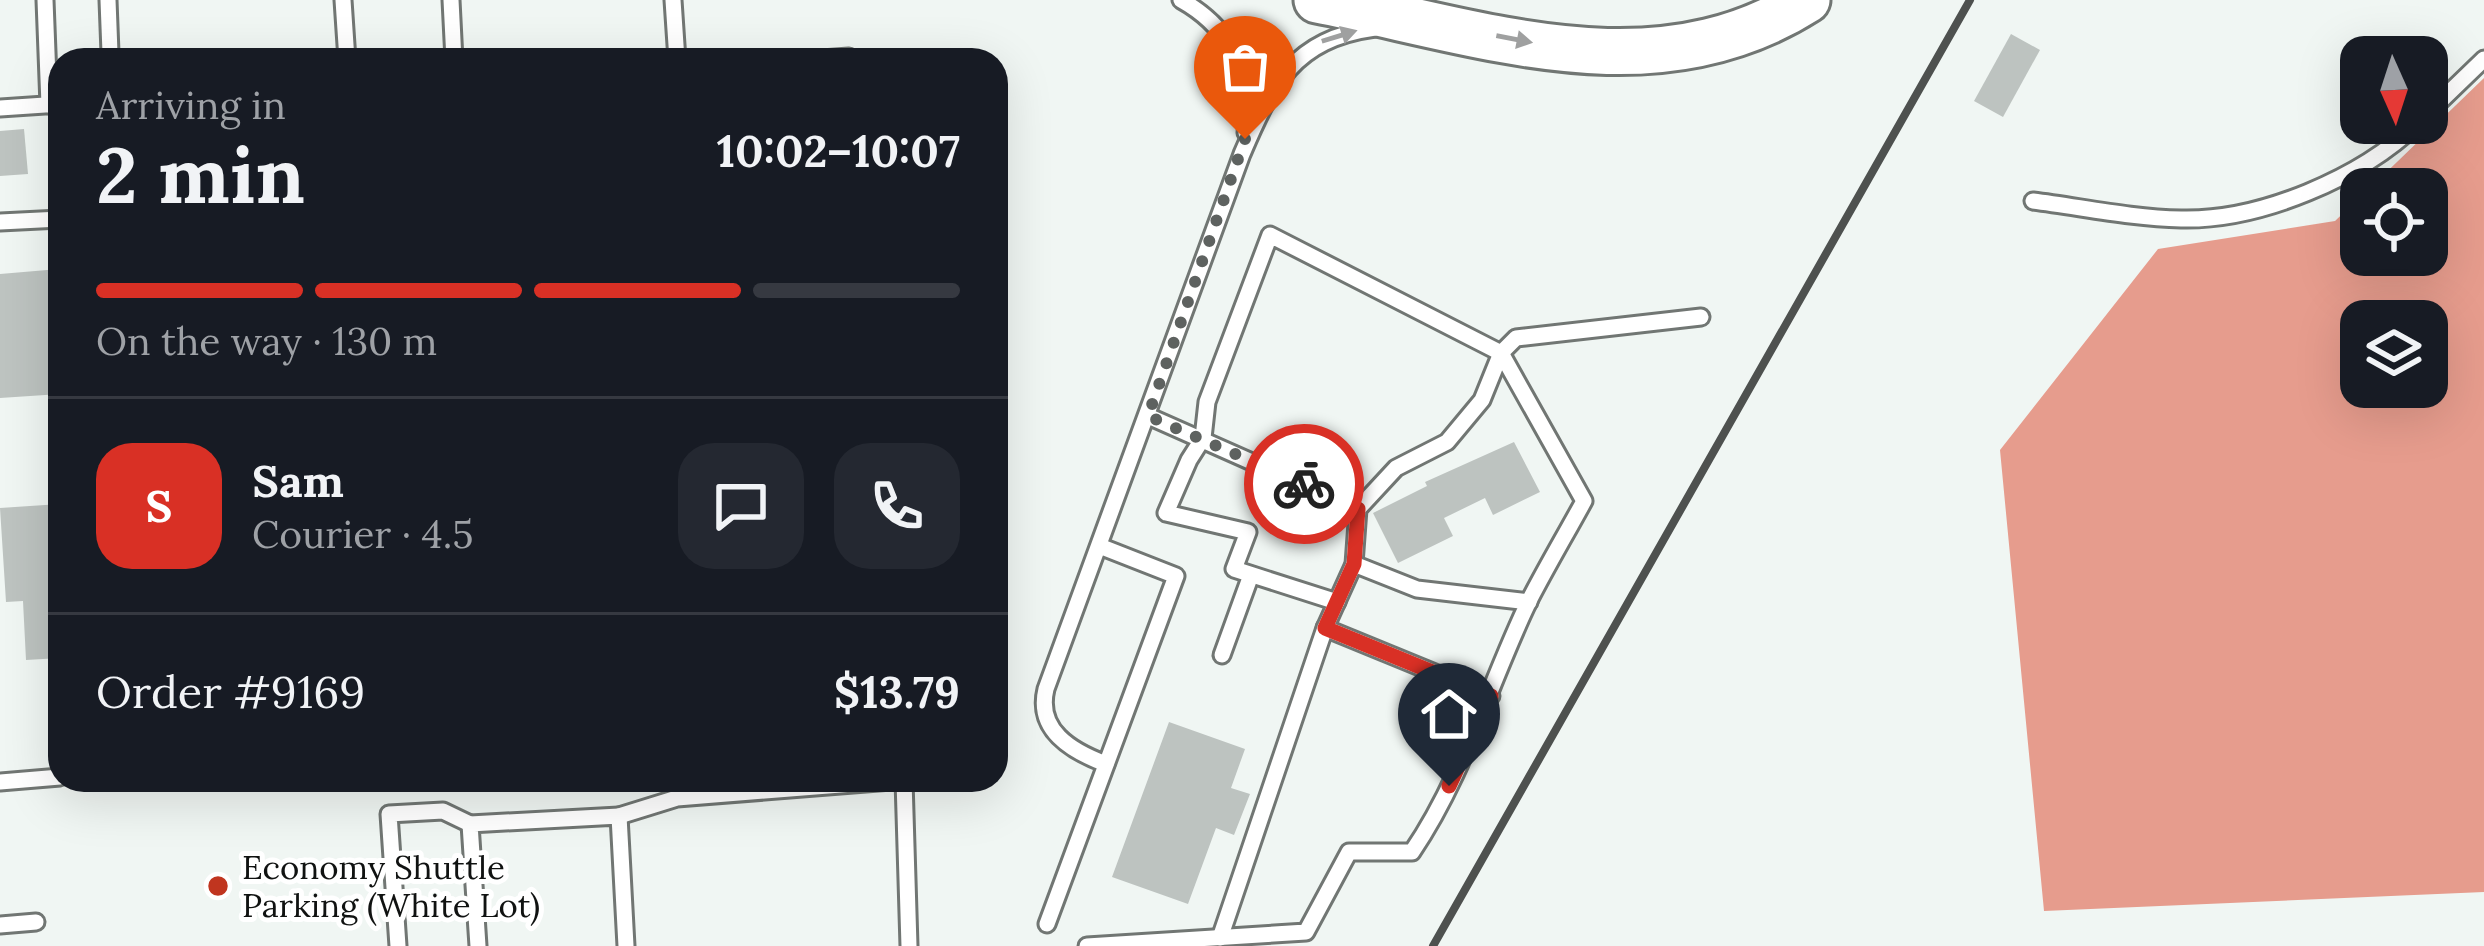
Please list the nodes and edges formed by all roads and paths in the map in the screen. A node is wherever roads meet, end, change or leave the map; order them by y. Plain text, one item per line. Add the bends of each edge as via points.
1 (45, 0) edge
2 (108, 0) edge
3 (343, 0) edge
4 (451, 0) edge
5 (674, 0) edge
6 (1181, 0) edge
7 (1317, 0) edge
8 (1807, 0) edge
9 (1456, 27) junction
10 (49, 48) edge
11 (110, 48) edge
12 (346, 48) edge
13 (453, 48) edge
14 (676, 48) edge
15 (2484, 58) edge
16 (2448, 93) edge
17 (48, 105) edge
18 (0, 108) edge
19 (2393, 144) edge
20 (1242, 154) junction
21 (2032, 201) dead end
22 (48, 220) edge
23 (0, 222) edge
24 (1701, 317) dead end
25 (1501, 353) junction
26 (1148, 416) junction
27 (1203, 438) junction
28 (1358, 509) junction
29 (1102, 547) junction
30 (1354, 564) junction
31 (1251, 574) junction
32 (1336, 602) junction
33 (1529, 602) junction
34 (1325, 628) junction
35 (1222, 655) dead end
36 (1491, 696) junction
37 (1106, 764) junction
38 (48, 778) edge
39 (0, 782) edge
40 (753, 792) edge
41 (904, 792) edge
42 (619, 816) junction
43 (470, 824) junction
44 (36, 922) dead end
45 (1047, 924) dead end
46 (0, 925) edge
47 (1220, 938) junction
48 (398, 946) edge
49 (478, 946) edge
50 (626, 946) edge
51 (909, 946) edge
52 (1087, 946) edge

1 - 10 lane
2 - 11 lane
3 - 12 lane
4 - 13 lane
5 - 14 lane
6 - 20 lane via 1221,31 1238,57 1247,100
7 - 9 main road
9 -> 8 main road via 1639,55 1726,39
20 -> 9 lane via 1274,89 1318,43 1372,28
15 - 16 lane
17 - 18 lane
19 - 21 lane via 2289,203 2183,220
20 - 26 lane
22 - 23 lane
24 - 25 lane via 1516,338
25 - 27 lane via 1270,235 1208,402
25 - 28 lane via 1482,400 1447,442 1396,468
25 - 33 lane via 1584,501
26 - 27 lane
26 - 29 lane
27 - 28 lane
27 - 31 lane via 1166,513 1248,532 1234,569
28 - 30 lane
29 - 37 lane via 1042,710 1058,737
29 - 37 lane via 1176,576
30 - 32 lane
30 - 33 lane via 1417,589
31 - 32 lane
31 - 35 lane
32 - 34 lane
33 - 36 lane
34 - 36 lane
34 - 47 lane
36 - 47 lane via 1412,852 1349,852 1306,932
37 - 45 lane
38 - 39 lane
40 - 42 lane via 677,798
41 - 51 lane
42 - 43 lane
42 - 50 lane
43 - 48 lane via 443,811 389,814
43 - 49 lane
44 - 46 lane
47 - 52 lane

